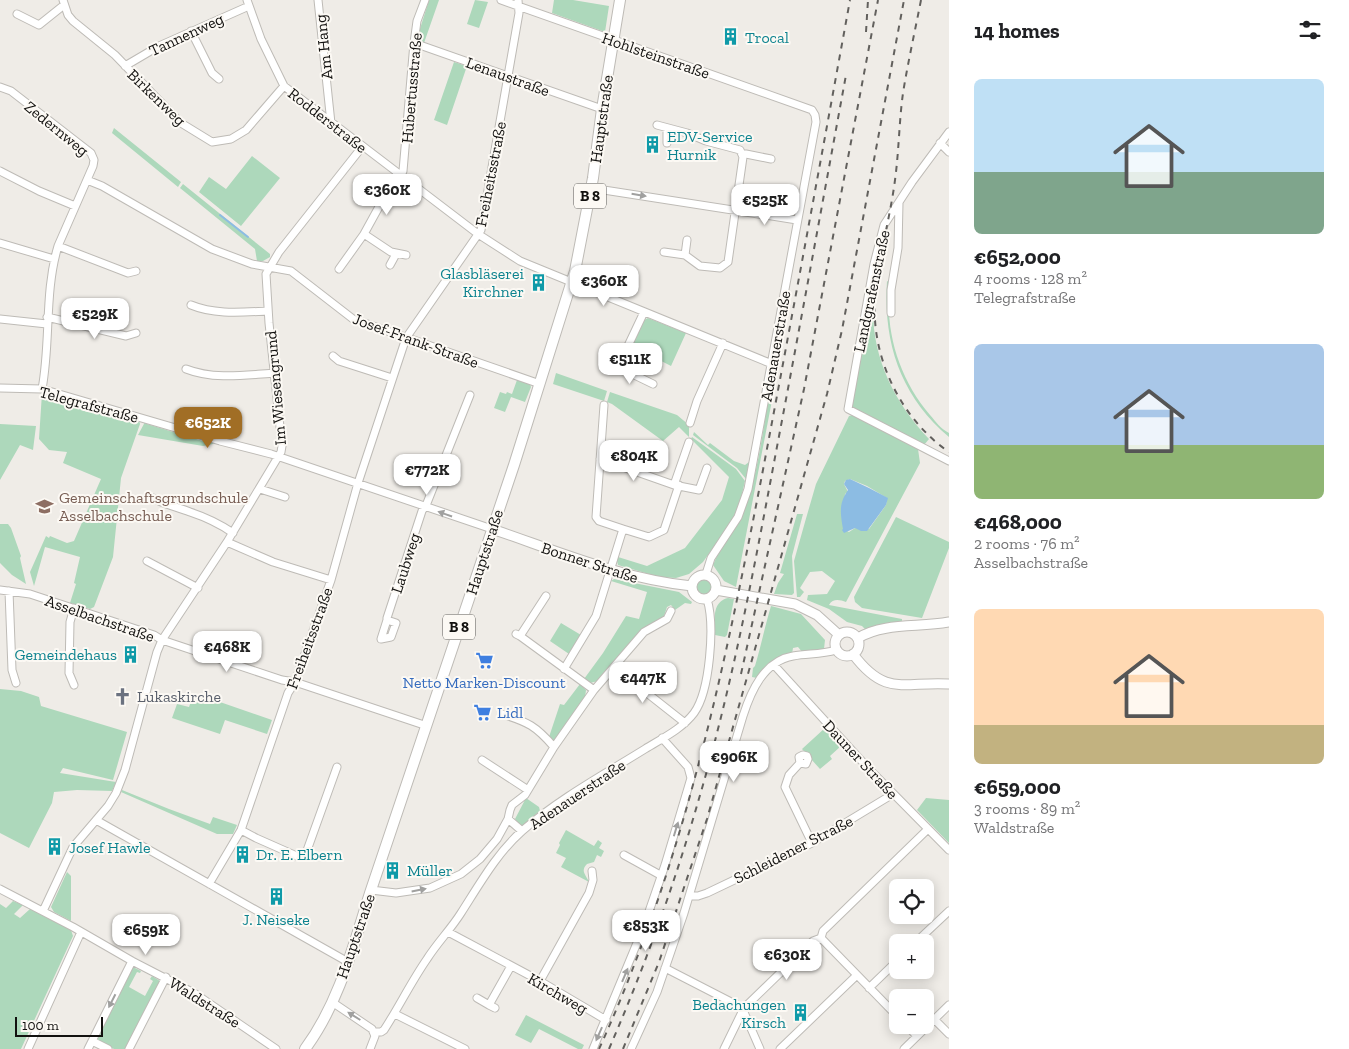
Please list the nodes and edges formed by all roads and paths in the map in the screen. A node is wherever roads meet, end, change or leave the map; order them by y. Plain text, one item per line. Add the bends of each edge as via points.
1 (318, 0) edge
2 (425, 0) edge
3 (501, 0) edge
4 (620, 0) edge
5 (63, 2) edge
6 (248, 3) edge
7 (518, 3) edge
8 (17, 14) dead end
9 (192, 31) junction
10 (613, 41) junction
11 (414, 43) junction
12 (125, 66) junction
13 (508, 76) junction
14 (219, 79) dead end
15 (284, 86) junction
16 (0, 87) edge
17 (602, 109) junction
18 (812, 110) joint
19 (331, 123) junction
20 (657, 125) dead end
21 (667, 128) junction
22 (949, 132) edge
23 (666, 143) dead end
24 (940, 143) junction
25 (362, 147) junction
26 (949, 152) edge
27 (743, 154) junction
28 (771, 160) dead end
29 (0, 171) edge
30 (399, 175) junction
31 (87, 180) junction
32 (591, 188) junction
33 (899, 203) junction
34 (75, 206) junction
35 (736, 210) junction
36 (797, 220) junction
37 (364, 234) junction
38 (478, 234) junction
39 (687, 240) dead end
40 (0, 243) edge
41 (58, 246) junction
42 (664, 252) dead end
43 (396, 254) junction
44 (406, 255) dead end
45 (685, 255) junction
46 (54, 259) junction
47 (390, 265) dead end
48 (269, 268) junction
49 (339, 269) dead end
50 (136, 272) dead end
51 (572, 282) junction
52 (191, 305) dead end
53 (268, 311) junction
54 (644, 312) junction
55 (891, 313) dead end
56 (0, 319) edge
57 (47, 321) junction
58 (136, 333) dead end
59 (406, 338) junction
60 (723, 343) junction
61 (334, 356) dead end
62 (772, 364) junction
63 (186, 369) dead end
64 (274, 372) junction
65 (392, 378) junction
66 (540, 384) junction
67 (653, 384) dead end
68 (0, 388) edge
69 (42, 389) junction
70 (470, 395) dead end
71 (604, 405) dead end
72 (690, 423) dead end
73 (689, 442) dead end
74 (279, 457) junction
75 (600, 459) junction
76 (949, 461) edge
77 (707, 468) dead end
78 (358, 483) junction
79 (676, 485) junction
80 (260, 489) junction
81 (285, 497) dead end
82 (153, 498) dead end
83 (425, 507) junction
84 (492, 529) junction
85 (623, 529) junction
86 (233, 533) junction
87 (228, 542) junction
88 (146, 560) dead end
89 (611, 570) junction
90 (706, 574) junction
91 (331, 580) junction
92 (692, 586) junction
93 (198, 588) junction
94 (0, 590) edge
95 (716, 590) junction
96 (9, 591) junction
97 (546, 596) dead end
98 (707, 599) junction
99 (74, 608) junction
100 (671, 611) dead end
101 (387, 620) dead end
102 (949, 622) edge
103 (838, 634) junction
104 (858, 638) junction
105 (162, 640) junction
106 (836, 650) junction
107 (853, 654) junction
108 (774, 665) junction
109 (614, 667) junction
110 (564, 669) junction
111 (295, 682) junction
112 (16, 683) dead end
113 (949, 684) edge
114 (74, 685) dead end
115 (594, 690) junction
116 (502, 714) dead end
117 (685, 723) junction
118 (427, 726) junction
119 (662, 738) junction
120 (554, 746) junction
121 (482, 760) dead end
122 (800, 763) dead end
123 (337, 767) dead end
124 (528, 790) junction
125 (893, 794) junction
126 (508, 819) junction
127 (96, 820) junction
128 (928, 829) junction
129 (241, 830) junction
130 (522, 831) junction
131 (812, 843) junction
132 (949, 850) edge
133 (624, 855) dead end
134 (592, 871) dead end
135 (662, 876) junction
136 (210, 884) junction
137 (0, 889) edge
138 (371, 890) junction
139 (690, 896) junction
140 (949, 910) edge
141 (42, 911) junction
142 (81, 932) junction
143 (448, 932) junction
144 (924, 934) edge
145 (820, 938) junction
146 (132, 962) junction
147 (348, 962) junction
148 (511, 966) junction
149 (665, 968) junction
150 (889, 969) edge
151 (857, 975) junction
152 (166, 978) junction
153 (540, 981) junction
154 (869, 988) junction
155 (477, 998) dead end
156 (332, 1002) junction
157 (949, 1005) edge
158 (889, 1008) edge
159 (743, 1010) junction
160 (394, 1014) junction
161 (934, 1019) joint
162 (606, 1020) junction
163 (374, 1032) junction
164 (949, 1034) edge
165 (917, 1036) edge
166 (92, 1041) junction
167 (28, 1049) edge
168 (88, 1049) edge
169 (108, 1049) edge
170 (129, 1049) edge
171 (276, 1049) edge
172 (305, 1049) edge
173 (370, 1049) edge
174 (464, 1049) edge
175 (593, 1049) edge
176 (631, 1049) edge
177 (724, 1049) edge
178 (760, 1049) edge
179 (780, 1049) edge
180 (904, 1049) edge

1 - 19 street, Am Hang
2 - 11 street, Hubertusstraße via 417,21
3 - 7 street, Hohlsteinstraße
4 - 10 main road, B 8
5 - 8 street via 40,25
5 - 12 street, Birkenweg via 73,21
6 - 9 street, Tannenweg
6 - 15 street, Rodderstraße
7 - 10 street, Hohlsteinstraße
7 - 13 street, Freiheitsstraße
9 - 12 street, Tannenweg
9 - 14 street via 212,73
10 - 17 main road, Hauptstraße / B 8
10 - 18 street, Hohlsteinstraße
11 - 13 street, Lenaustraße
11 - 30 street, Hubertusstraße via 403,172
12 - 15 street, Birkenweg via 172,115 212,142 231,139 246,130
13 - 17 street, Lenaustraße
13 - 38 street, Freiheitsstraße
15 - 19 street, Rodderstraße
16 - 31 street, Zedernweg via 10,91 91,152 94,161
17 - 32 main road, Hauptstraße / B 8
18 - 36 street, Adenauerstraße via 816,122
19 - 25 street, Rodderstraße
20 - 21 street
21 - 23 street
21 - 27 street via 740,150
22 - 24 street, Landgrafenstraße
24 - 26 street
24 - 33 street, Landgrafenstraße
25 - 30 street, Rodderstraße
25 - 48 street
27 - 28 street
27 - 35 street
29 - 34 street
30 - 37 street
30 - 38 street, Rodderstraße
31 - 34 street, Zedernweg
31 - 48 street, Josef-Frank-Straße via 212,249 240,261
32 -> 35 street
32 - 51 main road, Hauptstraße / B 8
33 - 55 street
33 - 76 street, Landgrafenstraße via 884,225 874,264 848,409
34 - 41 street, Zedernweg
35 - 36 street
35 - 45 street via 730,258 724,266 700,266
36 - 62 street, Adenauerstraße
37 - 43 street
37 - 49 street
38 - 51 street, Rodderstraße via 520,261
38 - 59 street, Freiheitsstraße
39 - 45 street
40 - 46 street
41 - 46 street, Zedernweg
41 - 50 street via 128,272
42 - 45 street
43 - 44 street
43 - 47 street
46 - 57 street, Zedernweg
48 - 53 street, Im Wiesengrund via 266,279
48 - 59 street, Josef-Frank-Straße via 291,271 353,319
51 - 54 street, Rodderstraße
51 - 66 main road, Hauptstraße / B 8
52 - 53 street via 216,311
53 - 64 street, Im Wiesengrund
54 - 60 street, Rodderstraße
54 - 67 street via 618,366
56 - 57 street
57 - 58 street via 126,336
57 - 69 street, Zedernweg
59 - 65 street, Freiheitsstraße
59 - 66 street, Josef-Frank-Straße
60 - 62 street, Rodderstraße
60 - 72 street via 696,401
61 - 65 street via 339,361
62 - 90 street, Adenauerstraße via 744,504 735,524 711,558
63 - 64 street via 219,375
64 - 74 street, Im Wiesengrund via 282,446
65 - 78 street, Freiheitsstraße
66 - 84 main road, Hauptstraße / B 8
68 - 69 street, Telegrafstraße
69 - 74 street, Telegrafstraße
70 - 83 street, Laubweg
71 - 75 street
73 - 79 street
74 - 78 street, Telegrafstraße
74 - 80 street, Im Wiesengrund
75 - 79 street
75 - 85 street via 596,518
77 - 79 street via 699,490
78 - 83 street, Telegrafstraße
78 - 91 street, Freiheitsstraße
79 - 85 street via 664,530 649,537
80 - 81 street
80 - 86 street, Im Wiesengrund
82 - 86 street via 214,521
84 -> 83 street, Telegrafstraße
83 - 101 street, Laubweg
84 - 89 main road, Bonner Straße
84 - 118 main road, Hauptstraße / B 8
85 - 89 street
86 - 87 street, Im Wiesengrund
87 - 91 street via 273,562
87 - 93 street, Im Wiesengrund
88 - 93 street
89 - 92 main road, Bonner Straße via 641,579
89 - 110 street via 596,616
90 - 92 main road via 695,578
90 - 95 main road via 713,578
91 - 111 street, Freiheitsstraße
92 - 98 main road via 694,595
93 - 105 street, Im Wiesengrund
94 - 96 street, Asselbachstraße
95 - 98 main road
95 - 103 main road via 795,604 818,615
96 - 99 street, Asselbachstraße
96 - 112 street via 12,670
97 - 110 street via 518,635
98 - 117 street, Adenauerstraße via 711,637 707,676 699,706
99 - 105 street, Asselbachstraße
99 - 114 street via 69,673
100 - 109 street via 667,619 644,632
102 - 104 main road via 885,628
103 - 104 main road via 849,632
103 - 106 main road via 834,642
104 - 107 main road via 858,649
105 - 111 street, Asselbachstraße
105 - 127 street, Im Wiesengrund via 120,782 108,806
106 - 107 main road via 846,656
106 - 108 street via 788,657
107 - 113 main road via 872,675 887,682 907,686
108 - 125 street, Dauner Straße
108 - 139 street via 760,677 749,697
109 - 115 street
109 - 117 street
110 - 115 street
111 - 118 street, Asselbachstraße
111 - 129 street, Freiheitsstraße via 288,693
115 - 120 street
116 - 120 street via 531,724
117 - 119 street, Adenauerstraße
118 - 138 main road, Hauptstraße / B 8
119 - 130 street, Adenauerstraße via 548,810
135 -> 119 street via 691,778 688,768
120 - 124 street
121 - 124 street
122 - 131 street via 789,775 785,787
123 - 129 street via 307,854 303,857
124 - 126 street via 512,805
125 - 128 street, Dauner Straße
125 - 131 street, Schleidener Straße
126 - 130 street
138 -> 126 street via 408,892 430,888 453,878 484,854
127 - 136 street
127 - 141 street, Im Wiesengrund via 73,847
128 - 132 street, Dauner Straße
128 - 145 street via 823,931
129 - 136 street, Freiheitsstraße
130 - 143 street, Adenauerstraße via 507,846
131 - 139 street, Schleidener Straße via 707,893
133 - 135 street
134 - 153 street via 589,893
162 -> 135 street
136 - 147 street
137 - 141 street, Waldstraße
138 - 147 main road, Hauptstraße / B 8
139 - 149 street
140 - 144 street
141 - 142 street, Waldstraße
142 - 146 street, Waldstraße
142 - 167 street
143 - 148 street, Kirchweg
143 - 160 street, Adenauerstraße via 426,960
145 - 151 street
145 - 159 street via 813,941
146 - 152 street, Waldstraße
146 -> 166 street
147 - 156 main road, Hauptstraße / B 8
148 - 153 street, Kirchweg
148 - 155 street, Kirchweg via 492,1007
149 - 159 street
149 - 176 street
150 - 154 street
151 - 154 street
151 - 179 street
152 - 170 street
152 - 171 street, Waldstraße via 209,1002
153 - 162 street, Kirchweg
154 - 158 street
163 -> 156 street
156 - 172 main road, Hauptstraße / B 8
157 - 161 street
159 - 177 street
159 - 178 street
160 - 163 street, Adenauerstraße via 384,1030
160 - 174 street
161 - 164 street
162 -> 175 street
163 - 173 street
165 - 180 street
166 - 168 street
166 - 169 street

